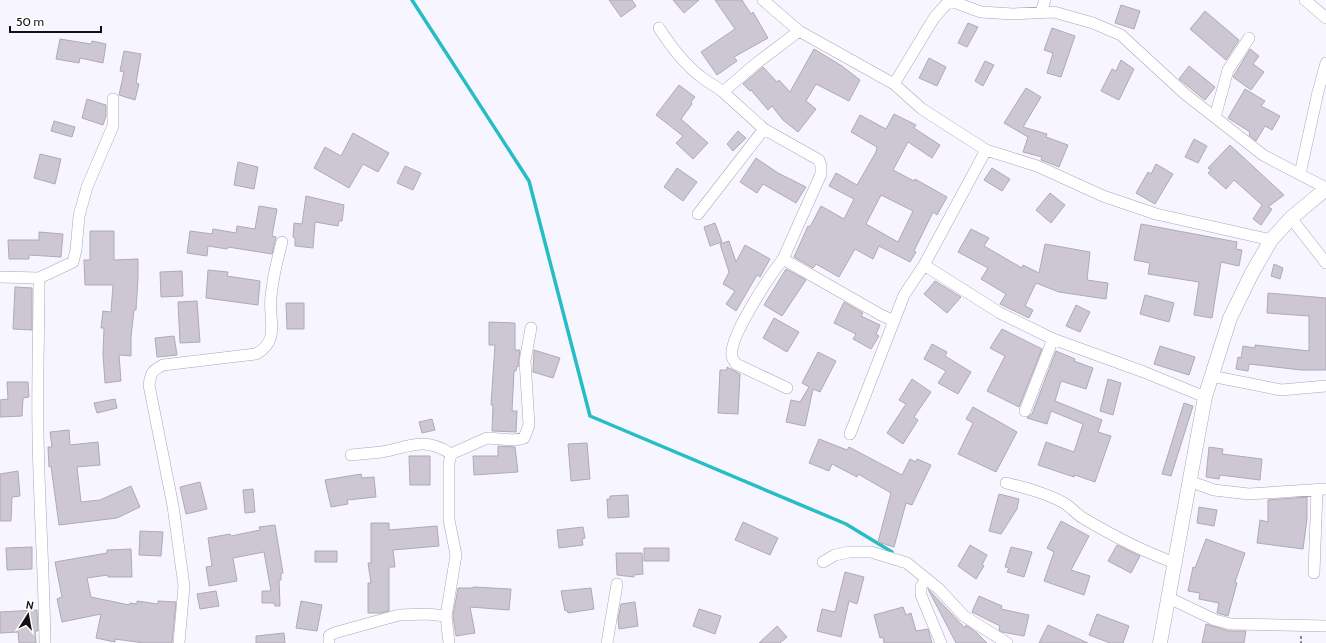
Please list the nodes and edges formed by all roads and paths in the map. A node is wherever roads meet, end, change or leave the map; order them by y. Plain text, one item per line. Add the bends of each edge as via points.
1 (763, 0) edge
2 (1045, 0) edge
3 (1305, 0) edge
4 (949, 1) edge
5 (1041, 12) junction
6 (1326, 18) edge
7 (659, 28) dead end
8 (799, 31) junction
9 (1249, 38) dead end
10 (1326, 62) edge
11 (894, 84) junction
12 (723, 92) junction
13 (113, 99) dead end
14 (1215, 117) junction
15 (764, 129) junction
16 (986, 150) junction
17 (1300, 174) junction
18 (1326, 188) edge
19 (698, 214) dead end
20 (1291, 218) junction
21 (1271, 240) junction
22 (282, 242) dead end
23 (783, 259) junction
24 (1326, 263) edge
25 (924, 265) junction
26 (0, 277) edge
27 (40, 278) junction
28 (894, 321) junction
29 (531, 328) dead end
30 (1053, 338) junction
31 (1212, 376) junction
32 (1326, 386) edge
33 (787, 388) dead end
34 (1205, 397) junction
35 (1025, 411) dead end
36 (850, 434) dead end
37 (451, 454) junction
38 (351, 455) dead end
39 (1189, 481) junction
40 (1006, 483) dead end
41 (1321, 490) edge
42 (823, 562) dead end
43 (1175, 563) junction
44 (1314, 573) dead end
45 (925, 580) junction
46 (617, 584) dead end
47 (1169, 598) junction
48 (446, 616) junction
49 (1326, 626) edge
50 (45, 643) edge
51 (179, 643) edge
52 (329, 643) edge
53 (449, 643) edge
54 (607, 643) edge
55 (941, 643) edge
56 (1007, 643) edge
57 (1160, 643) edge

1 - 8 street
2 - 5 street
3 - 6 street
4 - 5 street via 981,12
4 - 11 street via 934,18
5 - 14 street via 1054,12 1093,23 1121,35 1185,94
7 - 12 street via 670,44 700,76
8 - 11 street
8 - 12 street
9 - 14 street via 1228,70
10 - 17 street
11 - 16 street via 922,109
12 - 15 street
13 - 27 street via 113,126 87,187 79,216 76,250 72,262
14 - 17 street via 1263,155
15 - 19 street
15 - 23 street via 819,160 821,166 821,174
16 - 21 street via 1037,166 1103,196 1156,214
16 - 25 street
17 - 18 street
18 - 20 street
20 - 21 street
20 - 24 street
21 - 31 street via 1230,318
22 - 51 street via 270,298 272,332 266,348 256,354 163,365 153,370 150,376 149,385 173,506 184,586
23 - 28 street
23 - 33 street via 744,319 732,348 732,356 736,364
25 - 28 street via 904,295
25 - 30 street via 1000,313
26 - 27 street
27 - 50 street via 38,431
28 - 36 street
29 - 37 street via 525,361 529,425 524,438 487,438
30 - 34 street
30 - 35 street
31 - 32 street via 1281,390
31 - 34 street
34 - 39 street
37 - 38 street via 440,446 427,443
37 - 48 street via 449,520 456,555
39 - 41 street via 1214,490 1249,494
39 - 43 street
40 - 43 street via 1041,492 1065,504 1114,537 1146,553
41 - 44 street
42 - 45 street via 835,555 849,552 871,552 906,563
43 - 47 street
45 - 55 street via 921,587 921,595
45 - 56 street via 939,589 964,616
46 - 54 street
47 - 49 street via 1215,620 1231,624
47 - 57 street
48 - 52 street via 400,615 334,633 329,636
48 - 53 street

